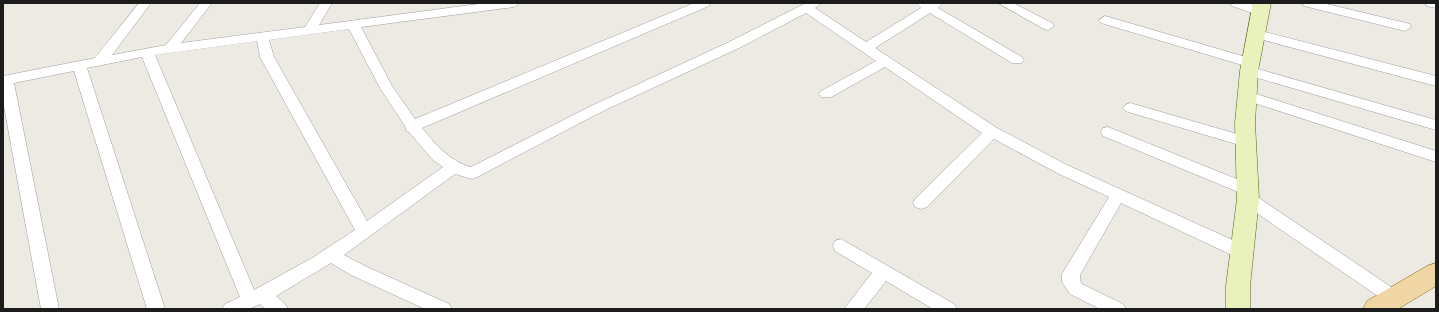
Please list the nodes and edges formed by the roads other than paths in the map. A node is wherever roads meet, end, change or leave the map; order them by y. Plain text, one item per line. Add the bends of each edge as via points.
1 (145, 3) edge
2 (206, 3) edge
3 (326, 3) edge
4 (514, 3) edge
5 (705, 3) edge
6 (1004, 3) edge
7 (1236, 3) edge
8 (1308, 3) edge
9 (1430, 3) edge
10 (1436, 4) edge
11 (930, 5) edge
12 (811, 6) edge
13 (1261, 7) edge
14 (1105, 20) dead end
15 (354, 26) junction
16 (1048, 26) dead end
17 (1405, 27) dead end
18 (308, 31) junction
19 (1257, 34) junction
20 (262, 36) junction
21 (865, 48) junction
22 (170, 49) junction
23 (147, 52) junction
24 (1017, 60) dead end
25 (100, 61) junction
26 (885, 61) junction
27 (79, 65) junction
28 (1250, 67) junction
29 (4, 81) edge
30 (1436, 81) edge
31 (826, 94) dead end
32 (1247, 96) junction
33 (1130, 108) dead end
34 (1436, 125) edge
35 (411, 127) junction
36 (992, 132) junction
37 (1108, 132) dead end
38 (1246, 142) junction
39 (1436, 157) edge
40 (453, 167) junction
41 (1118, 194) junction
42 (1248, 195) junction
43 (921, 203) dead end
44 (364, 232) junction
45 (841, 246) dead end
46 (1242, 252) junction
47 (330, 255) junction
48 (884, 271) junction
49 (1436, 273) edge
50 (256, 298) junction
51 (1385, 304) edge
52 (50, 309) edge
53 (156, 309) edge
54 (231, 309) edge
55 (279, 309) edge
56 (444, 309) edge
57 (853, 309) edge
58 (948, 309) edge
59 (1117, 309) edge
60 (1238, 309) edge

1 - 25 street
2 - 22 street
3 - 18 street
4 - 15 street
5 - 35 street
6 - 16 street
7 - 13 street
8 - 17 street
9 - 10 street
11 - 21 street
11 - 24 street
12 - 21 street
12 - 40 street via 596,109 479,170 464,174
13 - 19 street
14 - 28 street
15 - 18 street
15 - 35 street via 365,52
18 - 20 street
19 - 28 street
19 - 30 street
20 - 22 street
20 - 44 street via 266,57
21 - 26 street
22 - 23 street
23 - 25 street
23 - 50 street
25 - 27 street
26 - 31 street
26 - 36 street
27 - 29 street
27 - 53 street
28 - 32 street
28 - 34 street
29 - 52 street
32 - 38 street
32 - 39 street
33 - 38 street
35 - 40 street
36 - 41 street
36 - 43 street
37 - 42 street
38 - 42 street
40 - 44 street
41 - 46 street
41 - 59 street via 1071,274 1071,282 1076,289
42 - 46 street
42 - 51 street
44 - 47 street
45 - 48 street
46 - 60 street
47 - 50 street
47 - 56 street
48 - 57 street
48 - 58 street
49 - 51 main road
50 - 54 street
50 - 55 street

